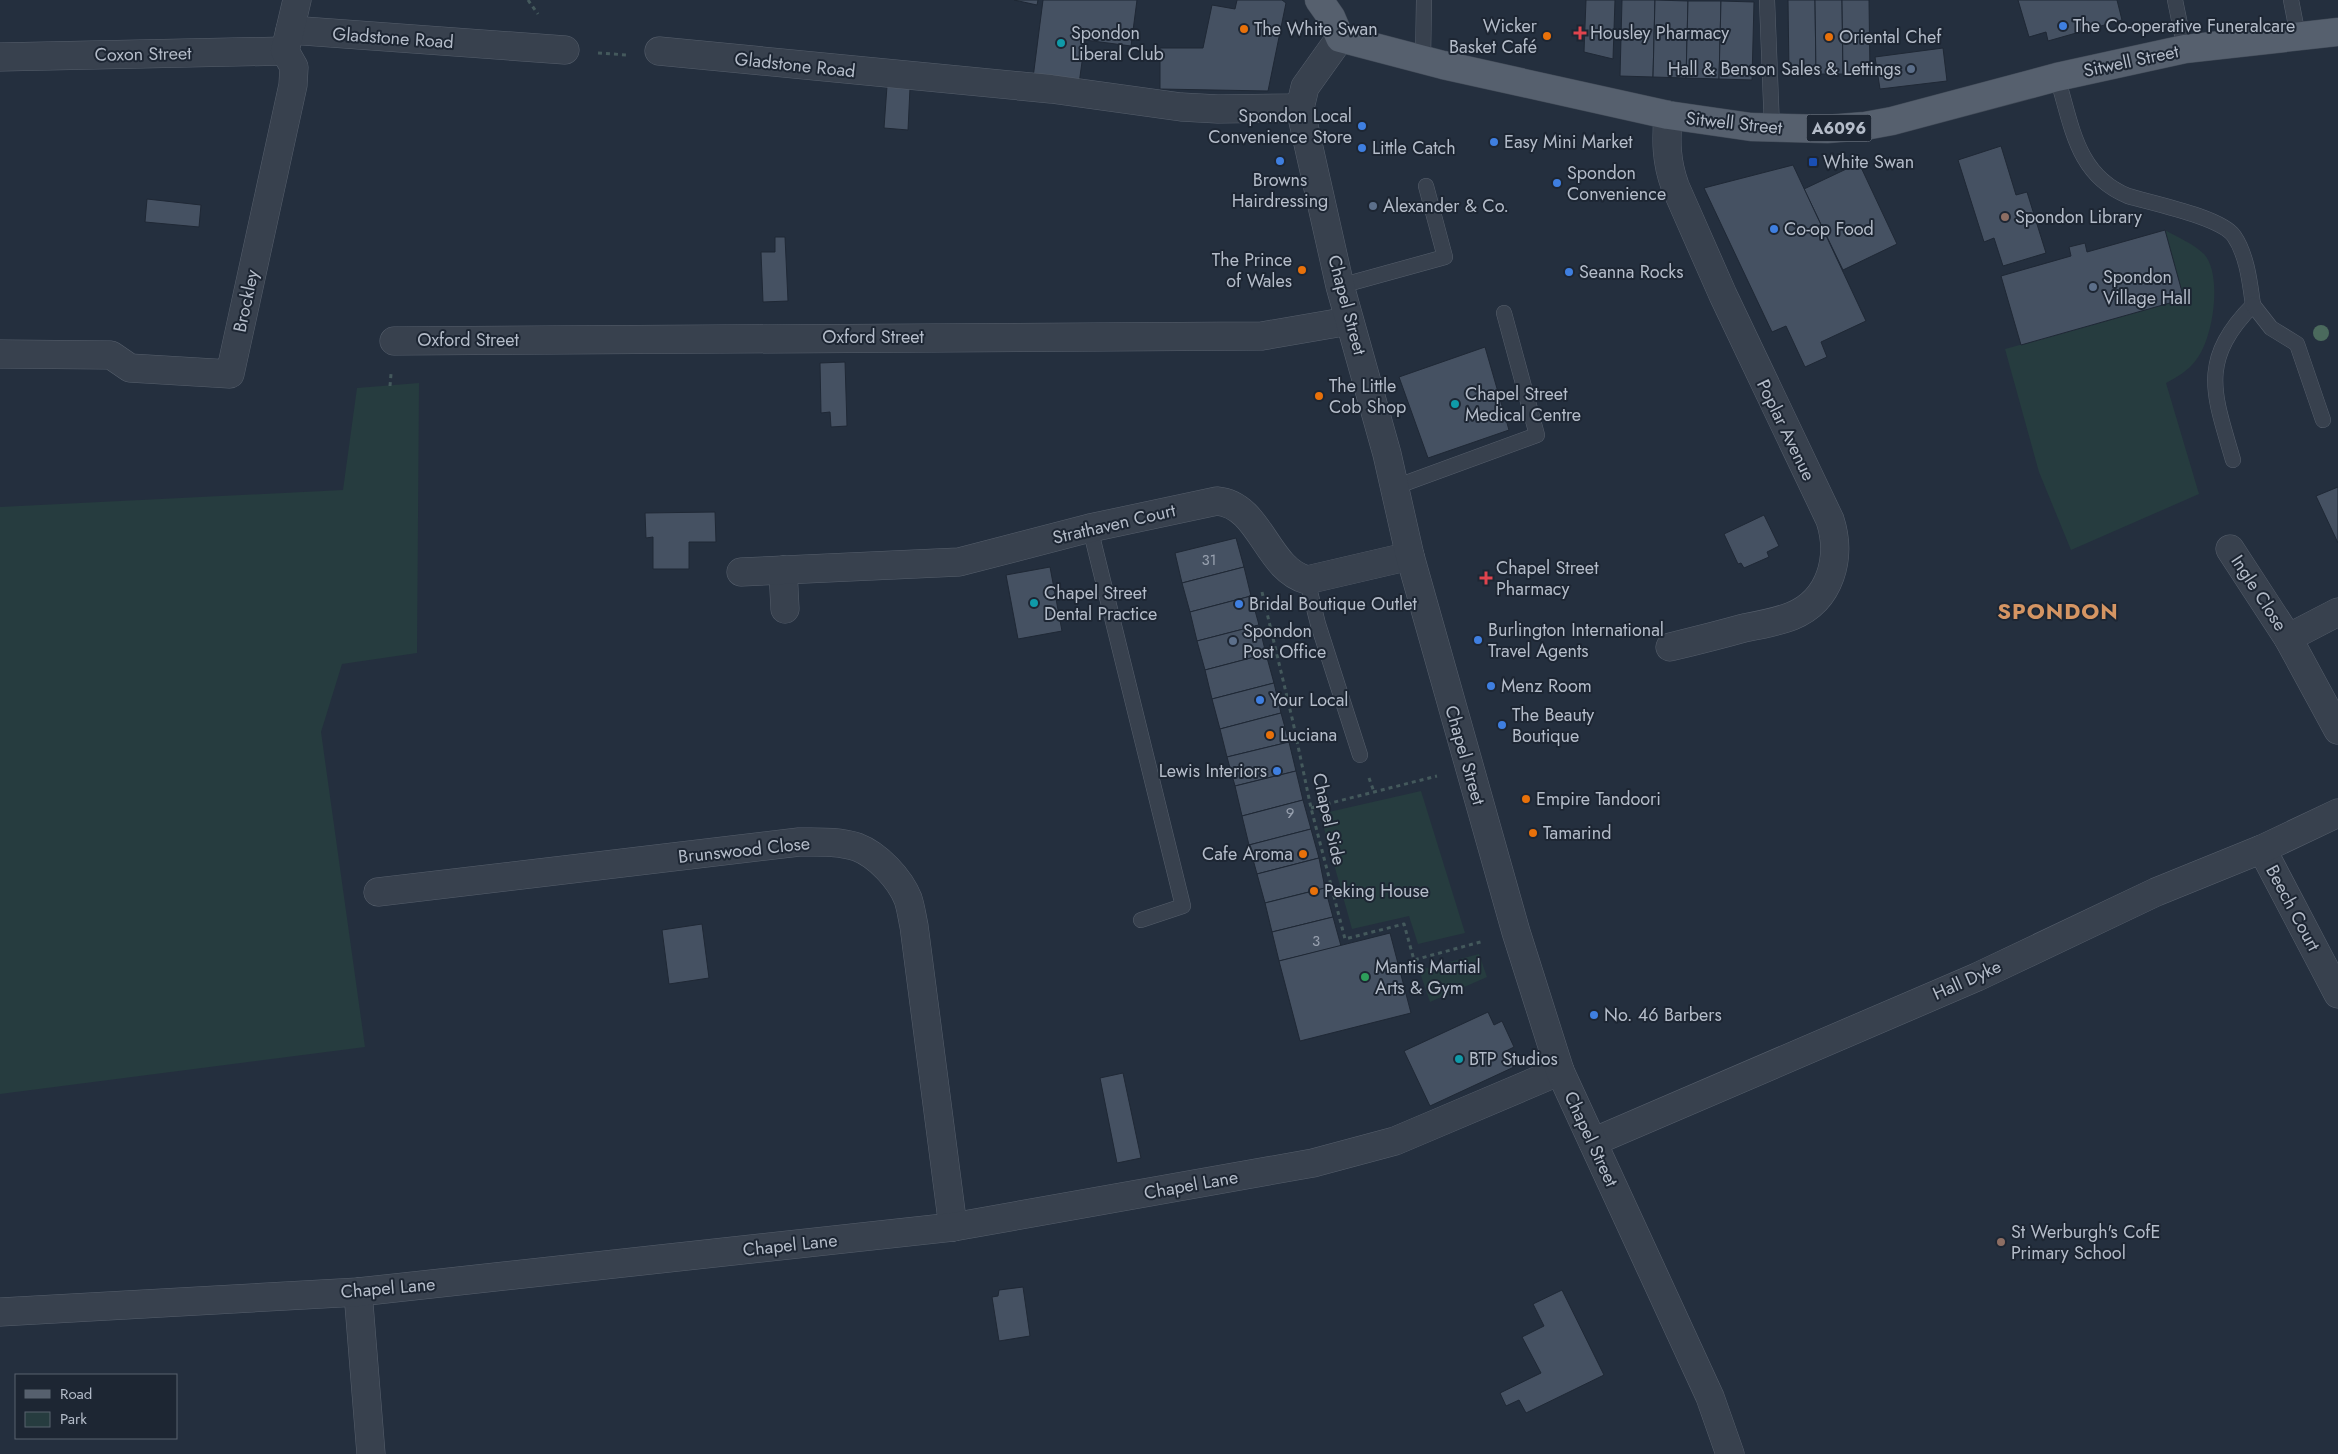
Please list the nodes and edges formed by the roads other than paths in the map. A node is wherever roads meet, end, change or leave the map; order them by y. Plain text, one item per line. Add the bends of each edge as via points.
1 (297, 0) edge
2 (1319, 0) edge
3 (1424, 0) edge
4 (1767, 0) edge
5 (2175, 0) edge
6 (2291, 0) edge
7 (2338, 32) edge
8 (2298, 36) junction
9 (1340, 38) junction
10 (287, 40) junction
11 (2185, 49) junction
12 (565, 50) road end
13 (659, 51) road end
14 (0, 57) edge
15 (1423, 60) junction
16 (2057, 77) junction
17 (1300, 108) junction
18 (1668, 115) junction
19 (1772, 128) junction
20 (1426, 186) dead end
21 (1340, 286) junction
22 (2253, 305) junction
23 (1504, 313) dead end
24 (1350, 321) junction
25 (394, 341) dead end
26 (0, 354) edge
27 (2324, 420) dead end
28 (2233, 460) dead end
29 (1395, 487) junction
30 (1090, 528) junction
31 (2230, 549) dead end
32 (1410, 556) junction
33 (783, 570) junction
34 (741, 572) dead end
35 (1307, 580) junction
36 (785, 609) dead end
37 (2338, 612) edge
38 (2288, 638) junction
39 (1670, 647) dead end
40 (2338, 730) edge
41 (1360, 755) dead end
42 (2338, 813) edge
43 (2262, 849) junction
44 (378, 892) dead end
45 (1141, 920) dead end
46 (2338, 994) edge
47 (1560, 1071) junction
48 (1593, 1142) junction
49 (953, 1227) junction
50 (358, 1292) junction
51 (0, 1312) edge
52 (371, 1454) edge
53 (1730, 1454) edge

1 - 10 street
2 - 9 main road via 1332,17
3 - 15 lane
4 - 19 lane
5 - 11 lane
6 - 8 lane
7 - 8 main road, Sitwell Street / A6096
8 - 11 main road, Sitwell Street / A6096
9 - 15 main road, Sitwell Street / A6096
9 - 17 street, Chapel Street via 1305,87
10 - 12 street, Gladstone Road
10 - 14 street, Coxon Street
10 - 26 street, Brockley via 294,66 293,85 230,374 130,368 111,355
11 - 16 main road, Sitwell Street / A6096
13 - 17 street, Gladstone Road via 1051,90 1181,107
15 - 18 main road, Sitwell Street / A6096
16 - 19 main road, Sitwell Street / A6096 via 1865,126
16 - 22 lane via 2079,148 2091,170 2107,186 2122,194 2204,218 2228,229 2242,253
17 - 21 street, Chapel Street
18 - 19 main road, Sitwell Street / A6096
18 - 39 street, Poplar Avenue via 1665,146 1674,186 1830,520 1836,546 1832,573 1826,587 1801,611
20 - 21 lane via 1445,257
21 - 24 street, Chapel Street
22 - 27 lane via 2271,328 2297,344
22 - 28 lane via 2231,331 2215,374 2216,403
23 - 29 lane via 1537,435
24 - 25 street, Oxford Street via 1262,336
24 - 29 street, Chapel Street
29 - 32 street, Chapel Street
30 - 33 street, Strathaven Court via 959,562
30 - 35 street, Strathaven Court via 1225,502 1238,508 1291,572
30 - 45 lane via 1184,906
31 - 38 street, Ingle Close
32 - 35 street
32 - 47 street, Chapel Street via 1516,932
33 - 34 street, Strathaven Court
33 - 36 street
35 - 41 lane
37 - 38 street, Ingle Close
38 - 40 street, Ingle Close
42 - 43 street, Hall Dyke
43 - 46 street, Beech Court
43 - 48 street, Hall Dyke via 2156,892 1977,977
44 - 49 street, Brunswood Close via 800,842 846,845 869,854 884,865 908,899
47 - 48 street, Chapel Street
47 - 49 street, Chapel Lane via 1434,1126 1366,1150 1313,1163
48 - 53 street, Chapel Street via 1710,1398
49 - 50 street, Chapel Lane
50 - 51 street, Chapel Lane
50 - 52 street

